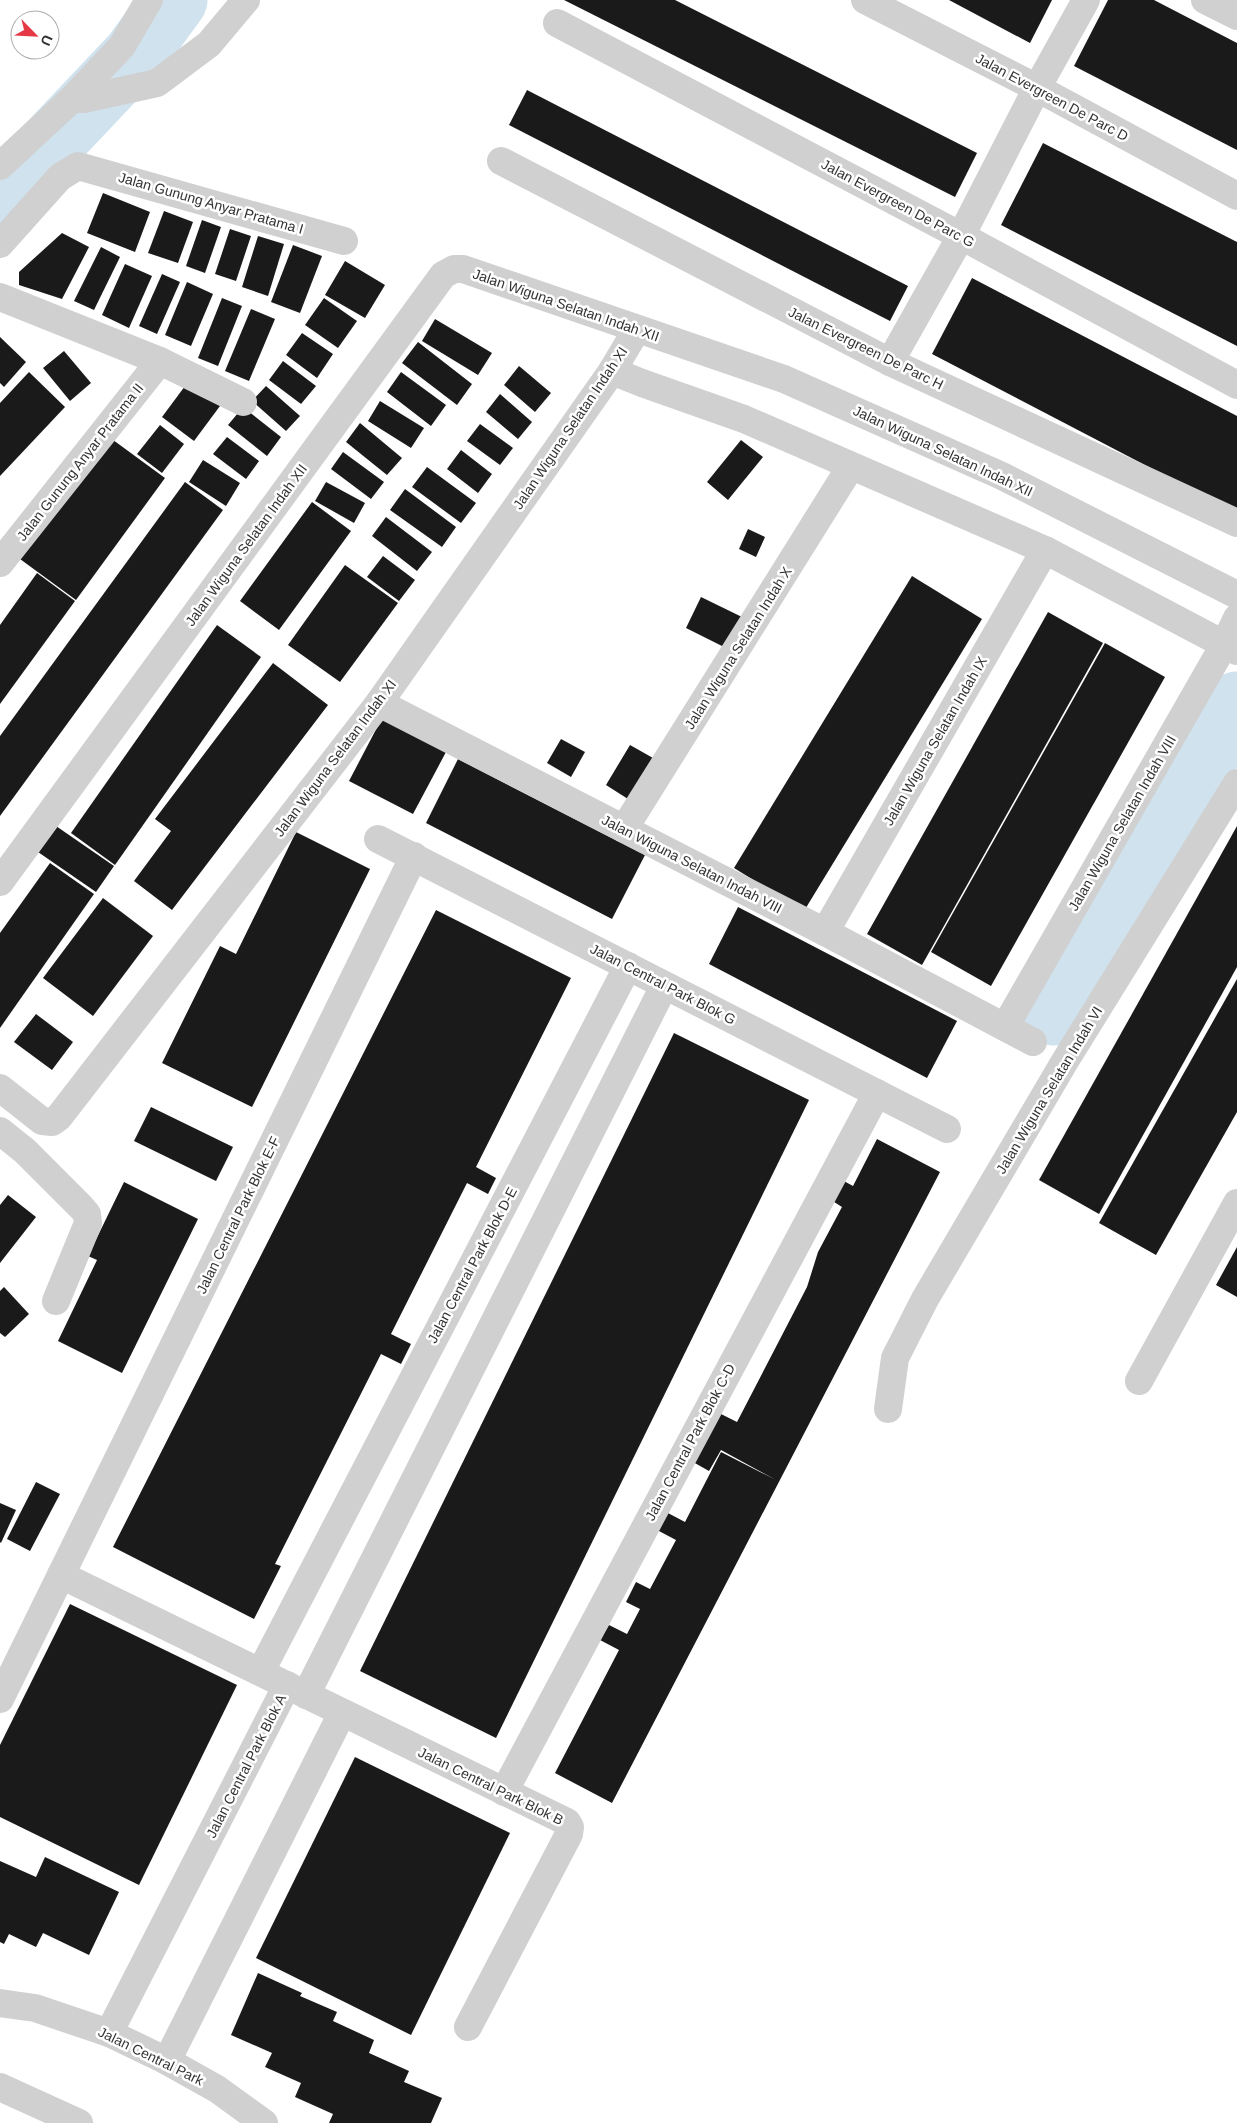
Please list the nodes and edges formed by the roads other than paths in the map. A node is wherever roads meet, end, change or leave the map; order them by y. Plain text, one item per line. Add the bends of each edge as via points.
1 (149, 0) edge
2 (246, 0) edge
3 (866, 0) edge
4 (1086, 0) edge
5 (1205, 0) edge
6 (1237, 16) edge
7 (557, 23) dead end
8 (1037, 88) junction
9 (78, 99) junction
10 (502, 161) dead end
11 (0, 166) edge
12 (1237, 196) edge
13 (961, 236) junction
14 (344, 240) dead end
15 (0, 244) edge
16 (0, 297) edge
17 (637, 329) junction
18 (160, 361) junction
19 (890, 362) junction
20 (612, 371) junction
21 (1237, 385) edge
22 (243, 402) dead end
23 (851, 466) junction
24 (1237, 522) edge
25 (1045, 550) junction
26 (0, 564) edge
27 (1237, 595) edge
28 (1237, 618) edge
29 (1230, 648) edge
30 (379, 703) junction
31 (1237, 784) edge
32 (624, 830) junction
33 (378, 839) dead end
34 (414, 856) junction
35 (0, 882) edge
36 (825, 932) junction
37 (628, 966) junction
38 (664, 986) junction
39 (1005, 1027) junction
40 (1033, 1042) dead end
41 (0, 1088) edge
42 (877, 1092) junction
43 (947, 1129) dead end
44 (0, 1132) edge
45 (1237, 1203) edge
46 (56, 1302) dead end
47 (1139, 1381) dead end
48 (888, 1408) dead end
49 (61, 1575) junction
50 (260, 1671) junction
51 (297, 1690) junction
52 (0, 1699) edge
53 (342, 1713) junction
54 (504, 1792) junction
55 (0, 2003) edge
56 (468, 2027) dead end
57 (109, 2033) junction
58 (168, 2061) junction
59 (0, 2087) edge
60 (79, 2123) edge
61 (264, 2123) edge

1 - 9 street via 122,46
2 - 9 street via 209,44 157,83
3 - 8 street, Jalan Evergreen De Parc D
4 - 8 street
5 - 6 street
7 - 13 street, Jalan Evergreen De Parc G
8 - 12 street, Jalan Evergreen De Parc D
8 - 13 street
9 - 11 street
10 - 19 street, Jalan Evergreen De Parc H
13 - 19 street
13 - 21 street, Jalan Evergreen De Parc G
14 - 15 street, Jalan Gunung Anyar Pratama I via 78,166 60,177
16 - 18 street
17 - 20 street, Jalan Wiguna Selatan Indah XI
17 - 27 street, Jalan Wiguna Selatan Indah XII via 802,387 1002,476
17 - 35 street, Jalan Wiguna Selatan Indah XII via 463,270 454,269 443,275
18 - 22 street
18 - 26 street, Jalan Gunung Anyar Pratama II
19 - 24 street, Jalan Evergreen De Parc H
20 - 23 street via 744,419
20 - 30 street, Jalan Wiguna Selatan Indah XI
23 - 25 street
23 - 32 street, Jalan Wiguna Selatan Indah X
25 - 29 street
25 - 36 street, Jalan Wiguna Selatan Indah IX
28 - 29 street, Jalan Wiguna Selatan Indah VIII
29 - 39 street, Jalan Wiguna Selatan Indah VIII
30 - 32 street, Jalan Wiguna Selatan Indah VIII
30 - 41 street, Jalan Wiguna Selatan Indah XI via 59,1117 52,1122 42,1122
31 - 48 street, Jalan Wiguna Selatan Indah VI via 1065,1061 925,1299 895,1358
32 - 36 street, Jalan Wiguna Selatan Indah VIII
33 - 34 street, Jalan Central Park Blok G
34 - 37 street, Jalan Central Park Blok G
34 - 49 street, Jalan Central Park Blok E-F
36 - 39 street, Jalan Wiguna Selatan Indah VIII
37 - 38 street, Jalan Central Park Blok G
37 - 50 street, Jalan Central Park Blok D-E
38 - 42 street, Jalan Central Park Blok G
38 - 51 street
39 - 40 street, Jalan Wiguna Selatan Indah VIII
42 - 43 street, Jalan Central Park Blok G
42 - 54 street, Jalan Central Park Blok C-D
44 - 46 street via 25,1151 86,1214 88,1223
45 - 47 street
49 - 50 street, Jalan Central Park Blok A
49 - 52 street
50 - 51 street, Jalan Central Park Blok A
51 - 53 street, Jalan Central Park Blok B
51 - 57 street, Jalan Central Park Blok A
53 - 54 street, Jalan Central Park Blok B
53 - 58 street
54 - 56 street, Jalan Central Park Blok B via 567,1822 569,1834
55 - 57 street, Jalan Central Park via 35,2008
57 - 58 street, Jalan Central Park
58 - 61 street, Jalan Central Park via 217,2089
59 - 60 street

